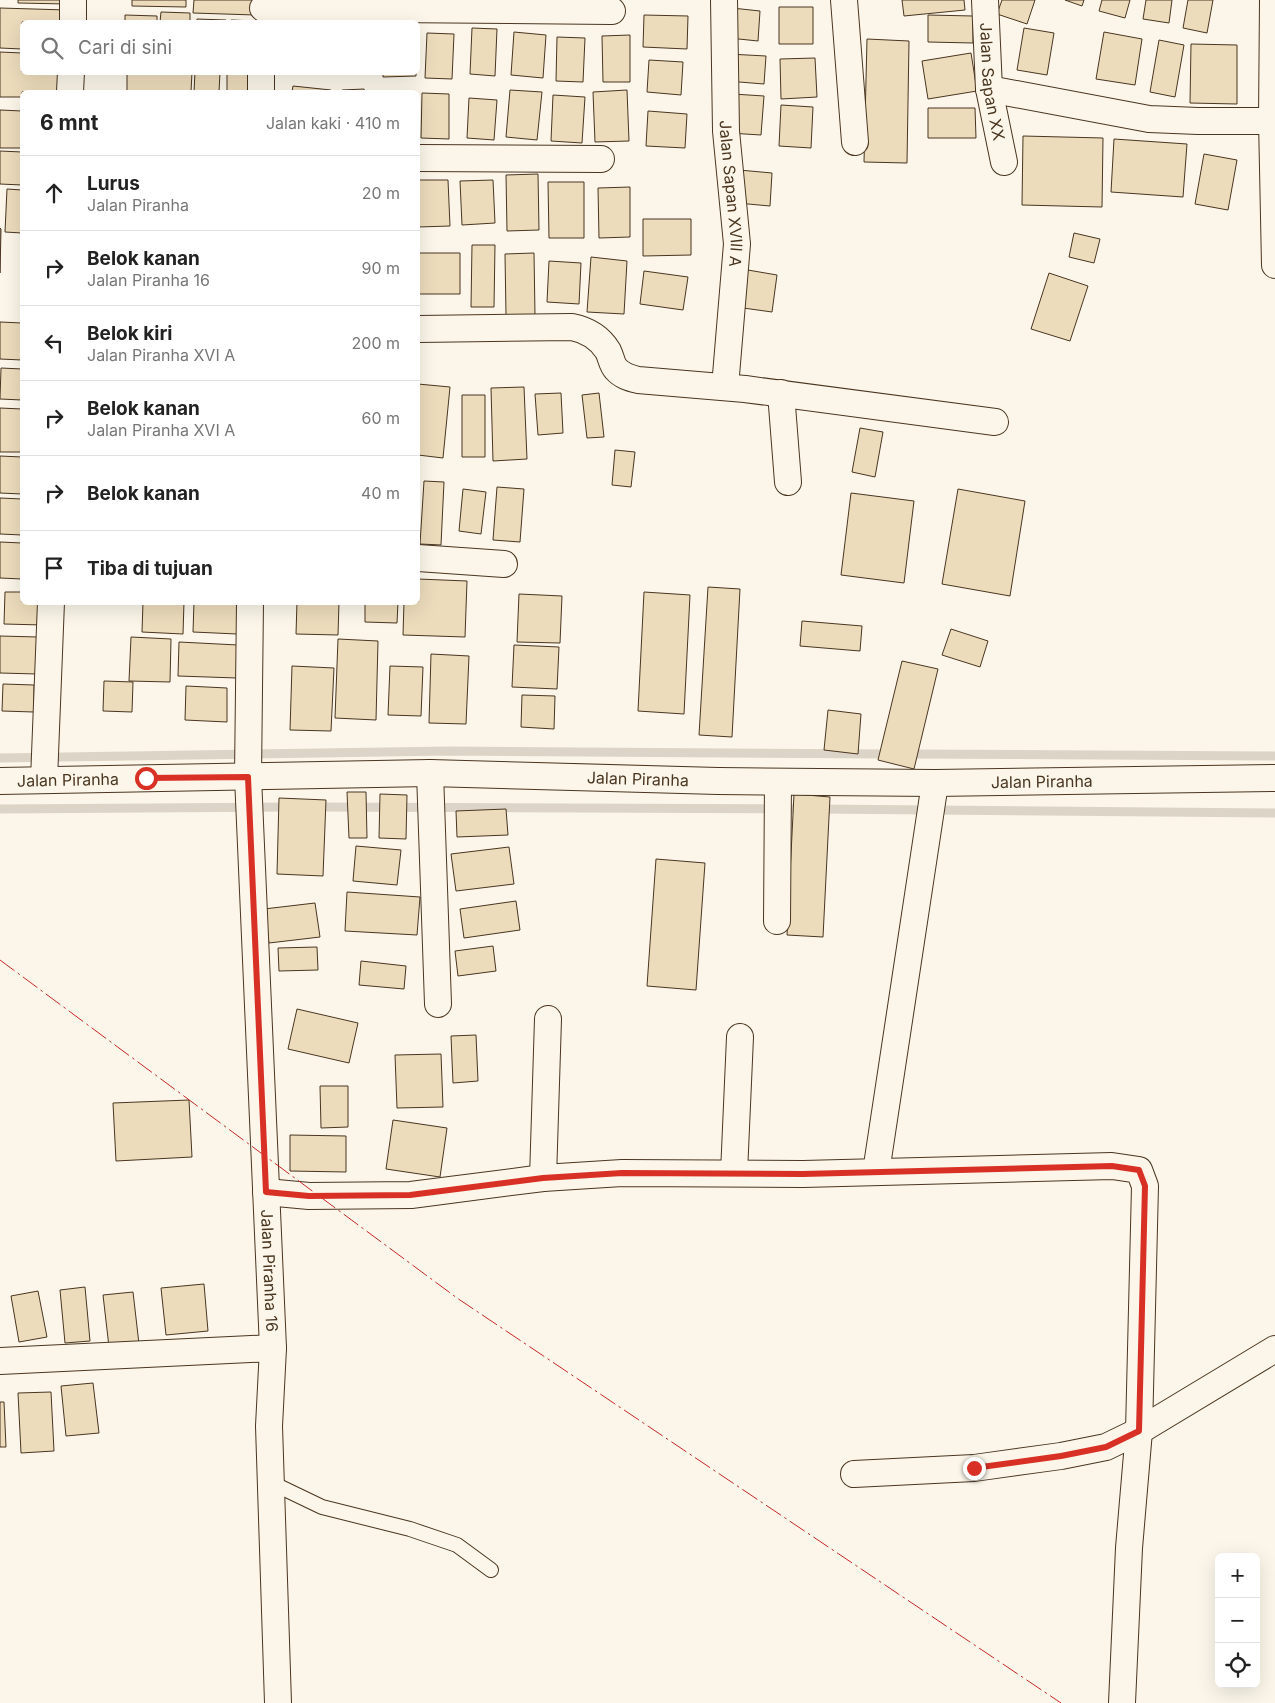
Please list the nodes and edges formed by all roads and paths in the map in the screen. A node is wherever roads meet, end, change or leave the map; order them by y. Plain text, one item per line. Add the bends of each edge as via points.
1 (74, 0) edge
2 (724, 0) edge
3 (844, 0) edge
4 (985, 0) edge
5 (1273, 0) edge
6 (263, 10) edge
7 (612, 11) dead end
8 (73, 20) edge
9 (71, 75) edge
10 (262, 75) edge
11 (989, 89) junction
12 (70, 90) edge
13 (261, 90) edge
14 (1273, 120) edge
15 (855, 142) dead end
16 (420, 158) edge
17 (601, 159) dead end
18 (1004, 162) dead end
19 (1275, 264) edge
20 (420, 329) edge
21 (725, 387) junction
22 (781, 393) junction
23 (995, 422) dead end
24 (788, 482) dead end
25 (420, 558) edge
26 (504, 564) dead end
27 (51, 605) edge
28 (250, 605) edge
29 (430, 772) junction
30 (248, 777) junction
31 (1275, 778) edge
32 (44, 780) junction
33 (0, 782) edge
34 (778, 782) junction
35 (935, 783) junction
36 (777, 921) dead end
37 (438, 1004) dead end
38 (548, 1019) dead end
39 (740, 1037) dead end
40 (876, 1172) junction
41 (734, 1173) junction
42 (543, 1178) junction
43 (266, 1192) junction
44 (273, 1348) junction
45 (1275, 1349) edge
46 (0, 1361) edge
47 (1139, 1431) junction
48 (854, 1474) dead end
49 (272, 1483) junction
50 (491, 1570) dead end
51 (278, 1703) edge
52 (1122, 1703) edge

1 - 8 street
2 - 21 street, Jalan Sapan XVIII A via 726,131 737,244
3 - 15 street
4 - 11 street, Jalan Sapan XX
5 - 14 street
6 - 7 street
9 - 12 street
10 - 13 street
11 - 14 street via 1149,119 1198,122
11 - 18 street, Jalan Sapan XX
14 - 19 street
16 - 17 street
20 - 21 street via 572,327 599,339 615,369 625,376 638,380
21 - 22 street
22 - 23 street
22 - 24 street
25 - 26 street
27 - 32 street
28 - 30 street, Jalan Piranha 16
29 - 30 street, Jalan Piranha
29 - 34 street, Jalan Piranha
29 - 37 street
30 - 32 street, Jalan Piranha
30 - 43 street, Jalan Piranha 16
31 - 35 street, Jalan Piranha
32 - 33 street, Jalan Piranha
34 - 35 street, Jalan Piranha
34 - 36 street
35 - 40 street
38 - 42 street
39 - 41 street
40 - 41 street
40 - 47 street via 1112,1166 1139,1170 1145,1186
41 - 42 street via 622,1173
42 - 43 street via 410,1195 309,1196
43 - 44 street, Jalan Piranha 16
44 - 46 street
44 - 49 street, Jalan Piranha 16 via 269,1426
45 - 47 street
47 - 48 street via 1106,1447 1061,1456 974,1468
47 - 52 street via 1129,1548
49 - 50 lane via 322,1507 410,1529 457,1545
49 - 51 street, Jalan Piranha 16

